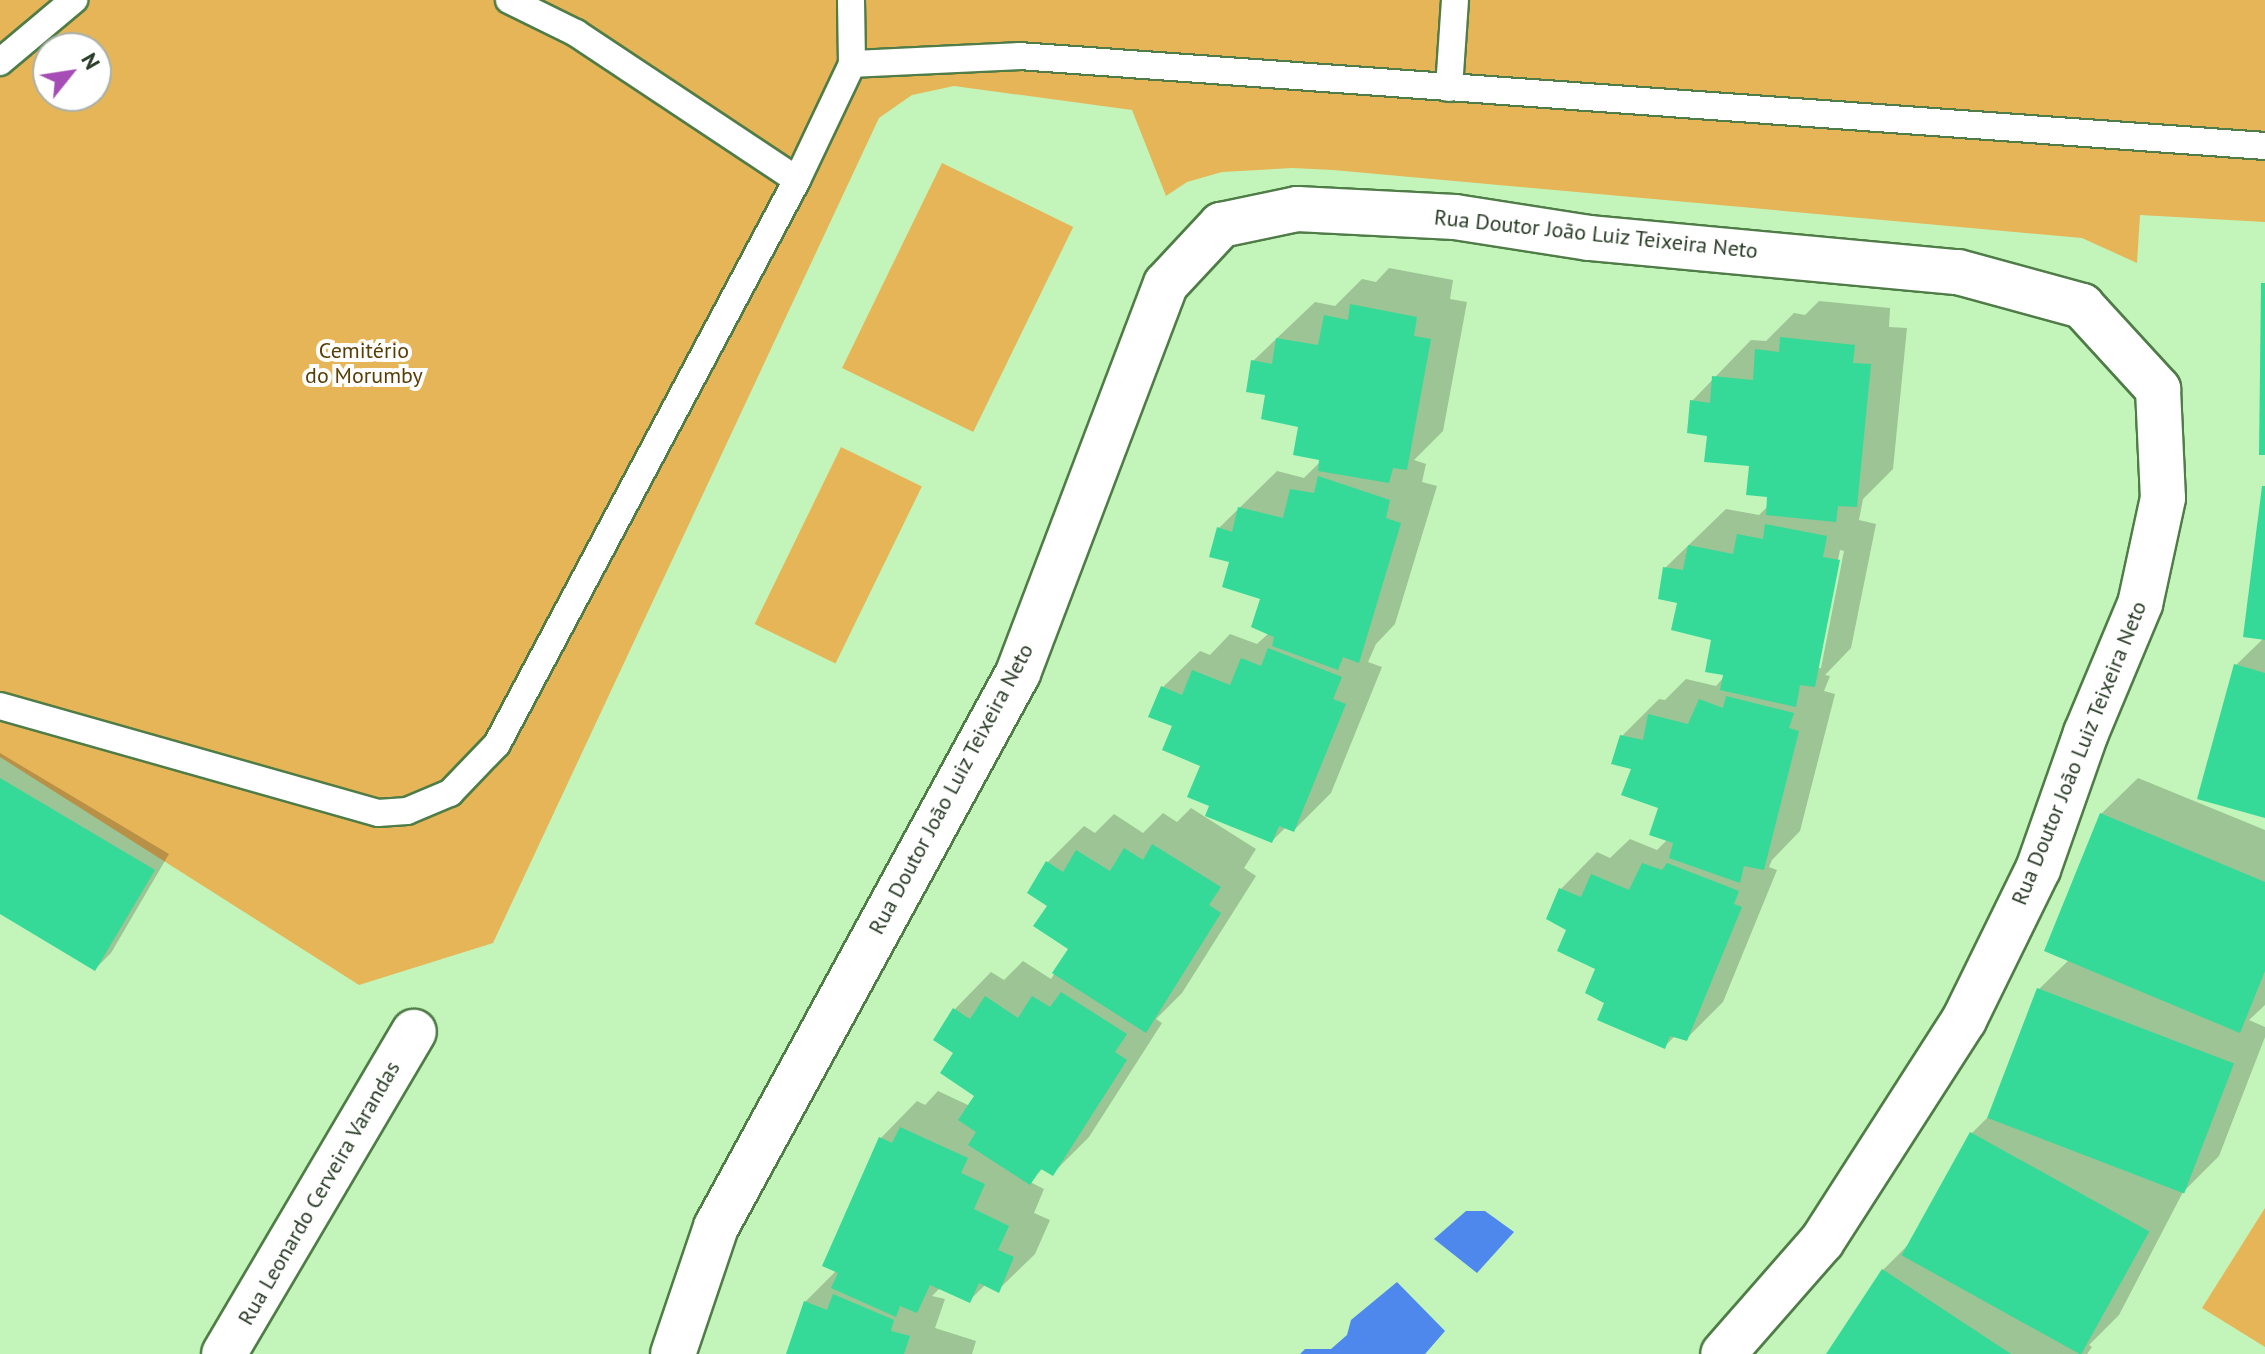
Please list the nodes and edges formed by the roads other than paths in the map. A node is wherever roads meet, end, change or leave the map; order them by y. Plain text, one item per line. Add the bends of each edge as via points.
1 (74, 0) edge
2 (509, 0) edge
3 (851, 0) edge
4 (1455, 0) edge
5 (0, 62) edge
6 (852, 64) junction
7 (1449, 88) junction
8 (2265, 146) edge
9 (797, 180) junction
10 (0, 706) edge
11 (414, 1032) dead end
12 (224, 1354) edge
13 (673, 1354) edge
14 (1723, 1354) edge

1 - 5 lane
2 - 9 lane via 576,33
3 - 6 lane
4 - 7 lane
6 - 7 lane via 1019,56
6 - 9 lane
7 - 8 lane
9 - 10 lane via 497,744 442,798 398,813 378,813
11 - 12 street, Rua Leonardo Cerveira Varandas
13 - 14 street, Rua Doutor João Luiz Teixeira Neto via 716,1227 1018,673 1166,284 1221,225 1297,209 1455,217 1589,238 1958,272 2082,306 2158,389 2163,498 2140,604 2086,733 2038,869 1964,1020 1822,1241

